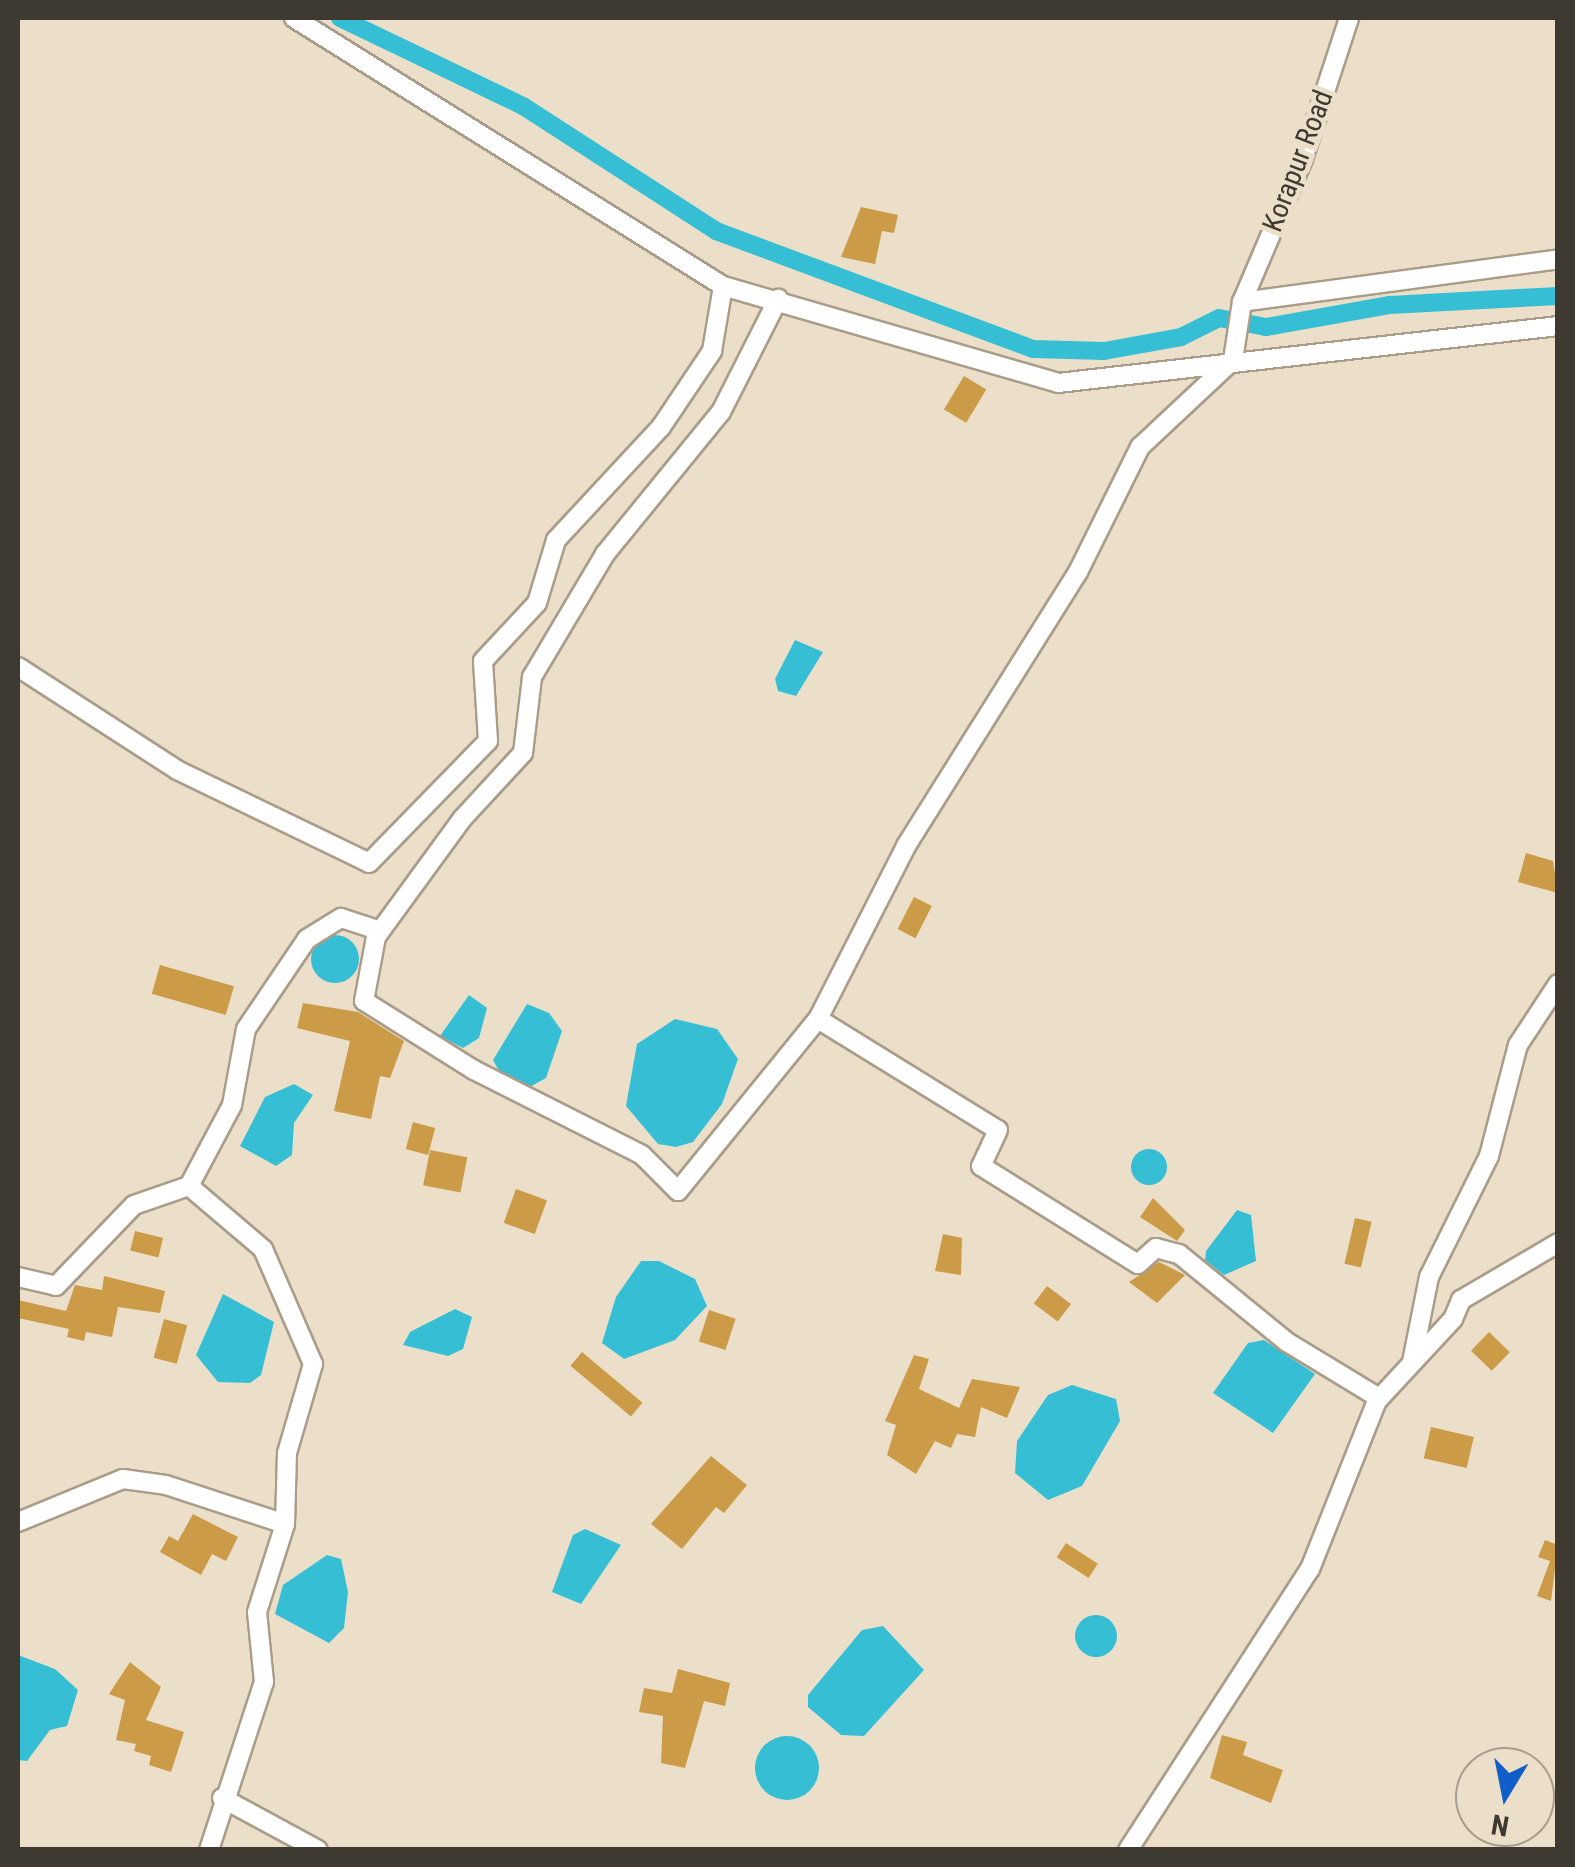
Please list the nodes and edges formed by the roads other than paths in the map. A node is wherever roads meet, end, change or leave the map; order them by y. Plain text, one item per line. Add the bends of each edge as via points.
1 (294, 18) edge
2 (1350, 18) edge
3 (1558, 258) edge
4 (723, 286) junction
5 (778, 298) junction
6 (1241, 307) junction
7 (1558, 326) edge
8 (1232, 360) junction
9 (18, 667) edge
10 (376, 937) junction
11 (1558, 984) edge
12 (818, 1019) junction
13 (189, 1186) junction
14 (1558, 1243) edge
15 (18, 1277) edge
16 (1411, 1367) junction
17 (1379, 1398) junction
18 (18, 1522) edge
19 (285, 1524) junction
20 (222, 1798) junction
21 (209, 1850) edge
22 (318, 1850) edge
23 (1128, 1850) edge

1 - 4 street
2 - 6 street, Korapur Road via 1303,159
3 - 6 street
4 - 5 street
4 - 9 street via 712,352 660,427 556,540 537,603 483,661 488,741 369,863 177,770
5 - 8 street via 1058,383
5 - 10 street via 721,412 604,554 532,677 523,753 462,819
6 - 8 street, Korapur Road
7 - 8 street via 1448,344 1387,342
8 - 12 street via 1140,447 1078,572 906,846
10 - 12 street via 364,1001 474,1070 642,1155 678,1191
10 - 13 street via 377,930 341,918 307,939 246,1028 232,1105
11 - 16 street via 1518,1045 1489,1156 1430,1277
12 - 17 street via 998,1130 980,1166 1138,1264 1156,1248 1178,1254 1287,1342
13 - 15 street via 134,1205 56,1286
13 - 19 street via 263,1249 313,1364 287,1453
14 - 16 street via 1461,1300
16 - 17 street
17 - 23 street via 1310,1569
18 - 19 street via 123,1480
19 - 20 street via 257,1612 264,1682
20 - 21 street
20 - 22 street

